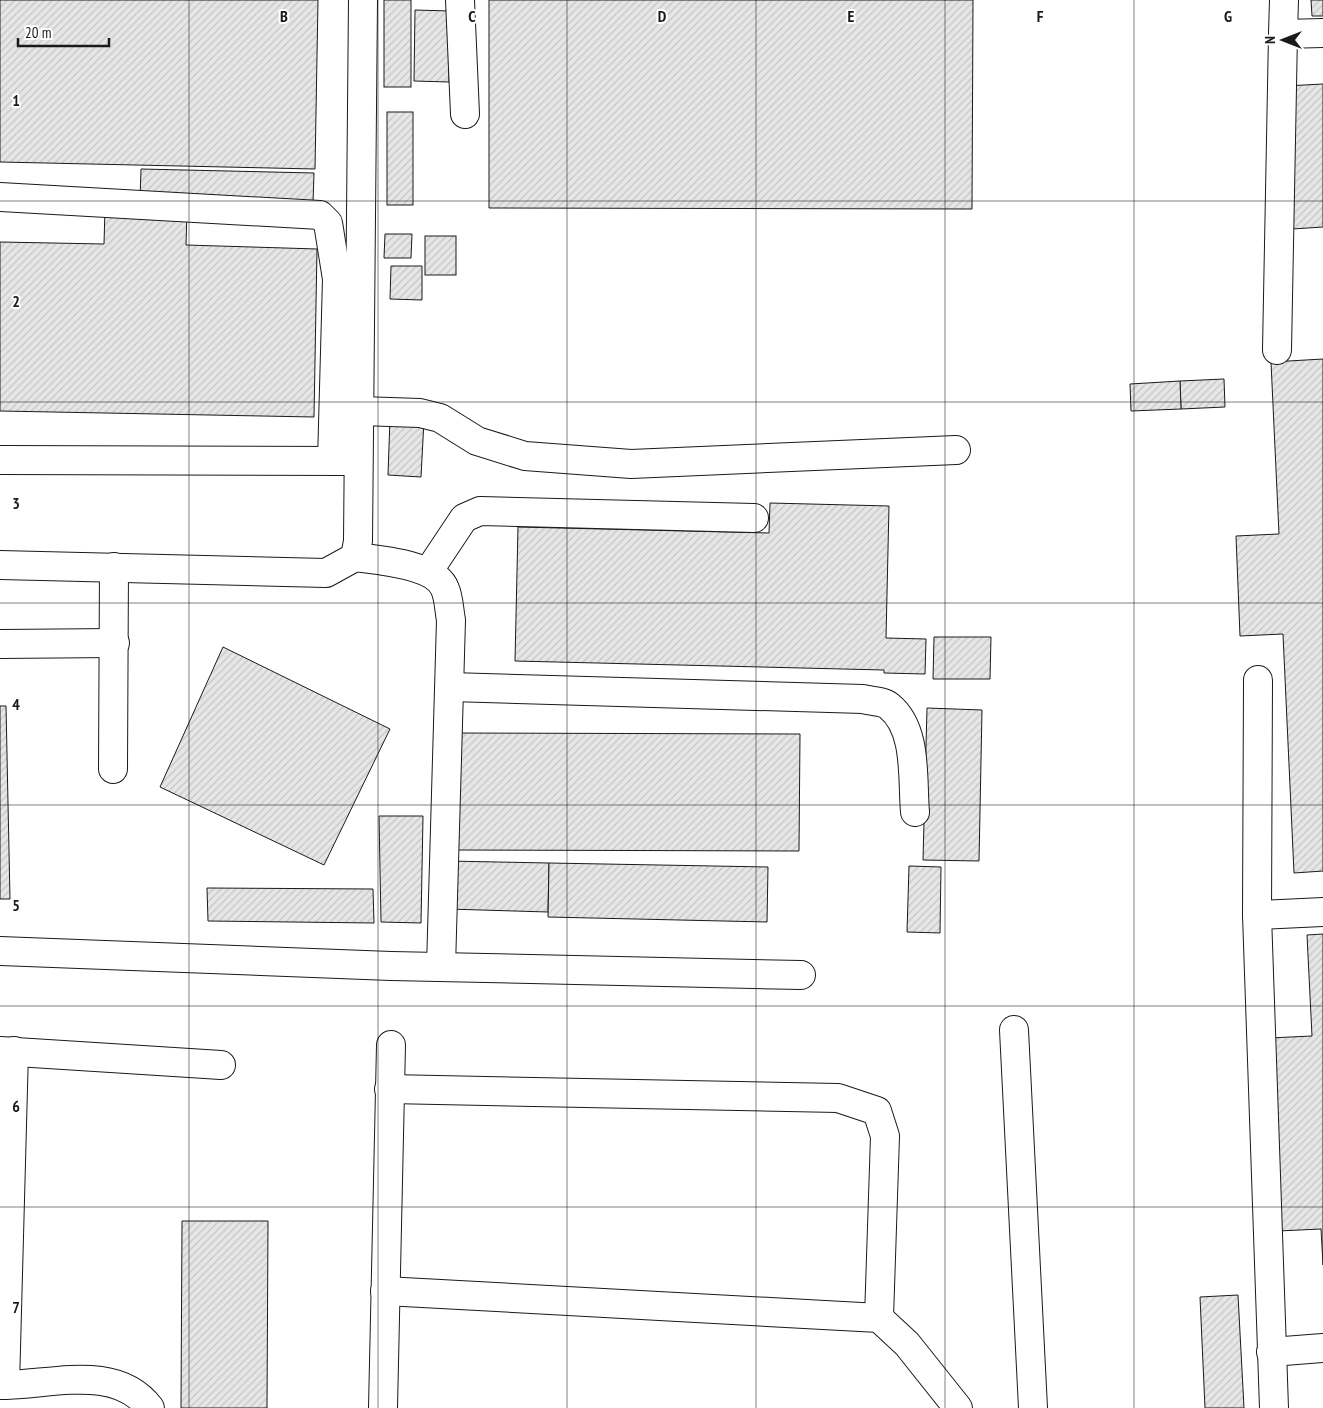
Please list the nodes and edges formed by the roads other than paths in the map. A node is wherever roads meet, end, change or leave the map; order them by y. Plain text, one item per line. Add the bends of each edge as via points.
1 (363, 0) edge
2 (460, 0) edge
3 (1284, 0) edge
4 (1323, 32) edge
5 (1283, 34) junction
6 (465, 114) dead end
7 (0, 197) edge
8 (1277, 350) dead end
9 (360, 411) junction
10 (956, 450) dead end
11 (0, 460) edge
12 (332, 461) junction
13 (359, 461) junction
14 (754, 518) dead end
15 (355, 557) junction
16 (0, 566) edge
17 (114, 567) junction
18 (428, 572) junction
19 (115, 643) junction
20 (0, 644) edge
21 (1258, 680) dead end
22 (450, 687) junction
23 (113, 769) dead end
24 (915, 812) dead end
25 (1323, 912) edge
26 (1257, 915) junction
27 (0, 951) edge
28 (442, 967) junction
29 (801, 975) dead end
30 (1014, 1030) dead end
31 (391, 1045) dead end
32 (7, 1051) edge
33 (221, 1065) dead end
34 (389, 1089) junction
35 (385, 1291) junction
36 (879, 1318) junction
37 (1323, 1348) edge
38 (1271, 1352) junction
39 (2, 1385) edge
40 (150, 1408) edge
41 (383, 1408) edge
42 (958, 1408) edge
43 (1033, 1408) edge
44 (1274, 1408) edge

1 - 9 lane
2 - 6 lane
3 - 5 lane
4 - 5 lane
5 - 8 lane
7 - 12 lane via 320,215 328,223 337,279
9 - 10 lane via 420,413 440,418 477,441 526,456 631,464
9 - 13 lane
11 - 12 lane
12 - 13 lane
13 - 15 lane
14 - 18 lane via 480,512 464,518
15 - 17 lane via 326,573
15 - 18 lane via 393,562
16 - 17 lane
17 - 19 lane
18 - 22 lane via 445,587 451,620
19 - 20 lane
19 - 23 lane
21 - 26 lane
22 - 24 lane via 863,700 888,704 904,721 910,744
22 - 28 lane
25 - 26 lane
26 - 38 lane
27 - 28 lane
28 - 29 lane
30 - 43 lane
31 - 34 lane
32 - 33 lane
32 - 39 lane
34 - 35 lane
34 - 36 lane via 838,1098 877,1111 885,1136
35 - 36 lane
35 - 41 lane
36 - 42 lane via 907,1344
37 - 38 lane
38 - 44 lane
39 - 40 lane via 103,1380 122,1385

